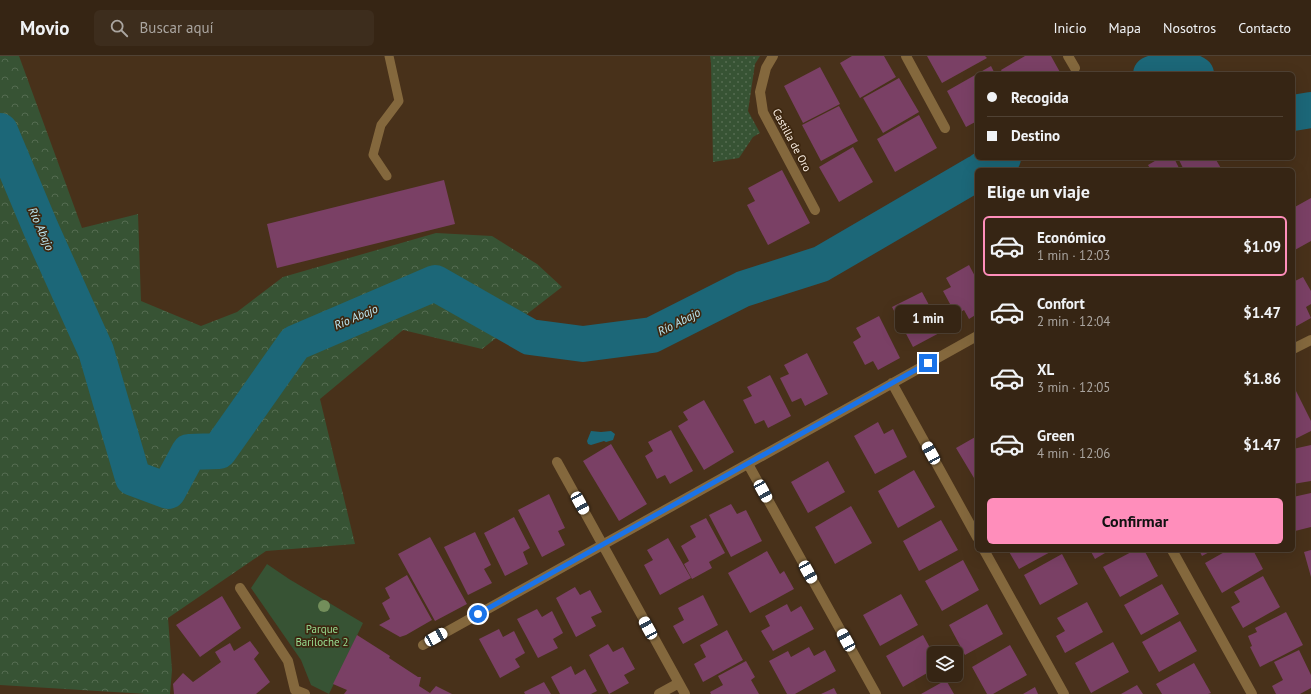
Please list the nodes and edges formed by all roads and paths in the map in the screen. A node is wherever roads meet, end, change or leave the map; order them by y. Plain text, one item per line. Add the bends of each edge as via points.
1 (389, 56) edge
2 (773, 56) edge
3 (906, 56) edge
4 (1068, 56) edge
5 (1075, 68) dead end
6 (945, 128) dead end
7 (387, 176) dead end
8 (815, 210) dead end
9 (975, 337) edge
10 (1311, 340) edge
11 (1295, 348) edge
12 (892, 383) junction
13 (557, 462) dead end
14 (748, 464) junction
15 (975, 533) edge
16 (602, 545) junction
17 (985, 552) edge
18 (1173, 552) edge
19 (240, 588) dead end
20 (422, 645) dead end
21 (679, 683) junction
22 (297, 693) edge
23 (659, 694) edge
24 (685, 694) edge
25 (876, 694) edge
26 (1064, 694) edge
27 (1252, 694) edge

1 - 7 lane via 399,101 381,125 373,154
2 - 8 street, Castilla de Oro via 766,68 760,92 763,112
3 - 6 street
4 - 5 street
9 - 12 street
10 - 11 street
12 - 14 street
12 - 15 street
13 - 16 street
14 - 16 street
14 - 25 street
16 - 20 street
16 - 21 street
17 - 26 street
18 - 27 street
19 - 22 street via 288,661
21 - 23 street
21 - 24 street

